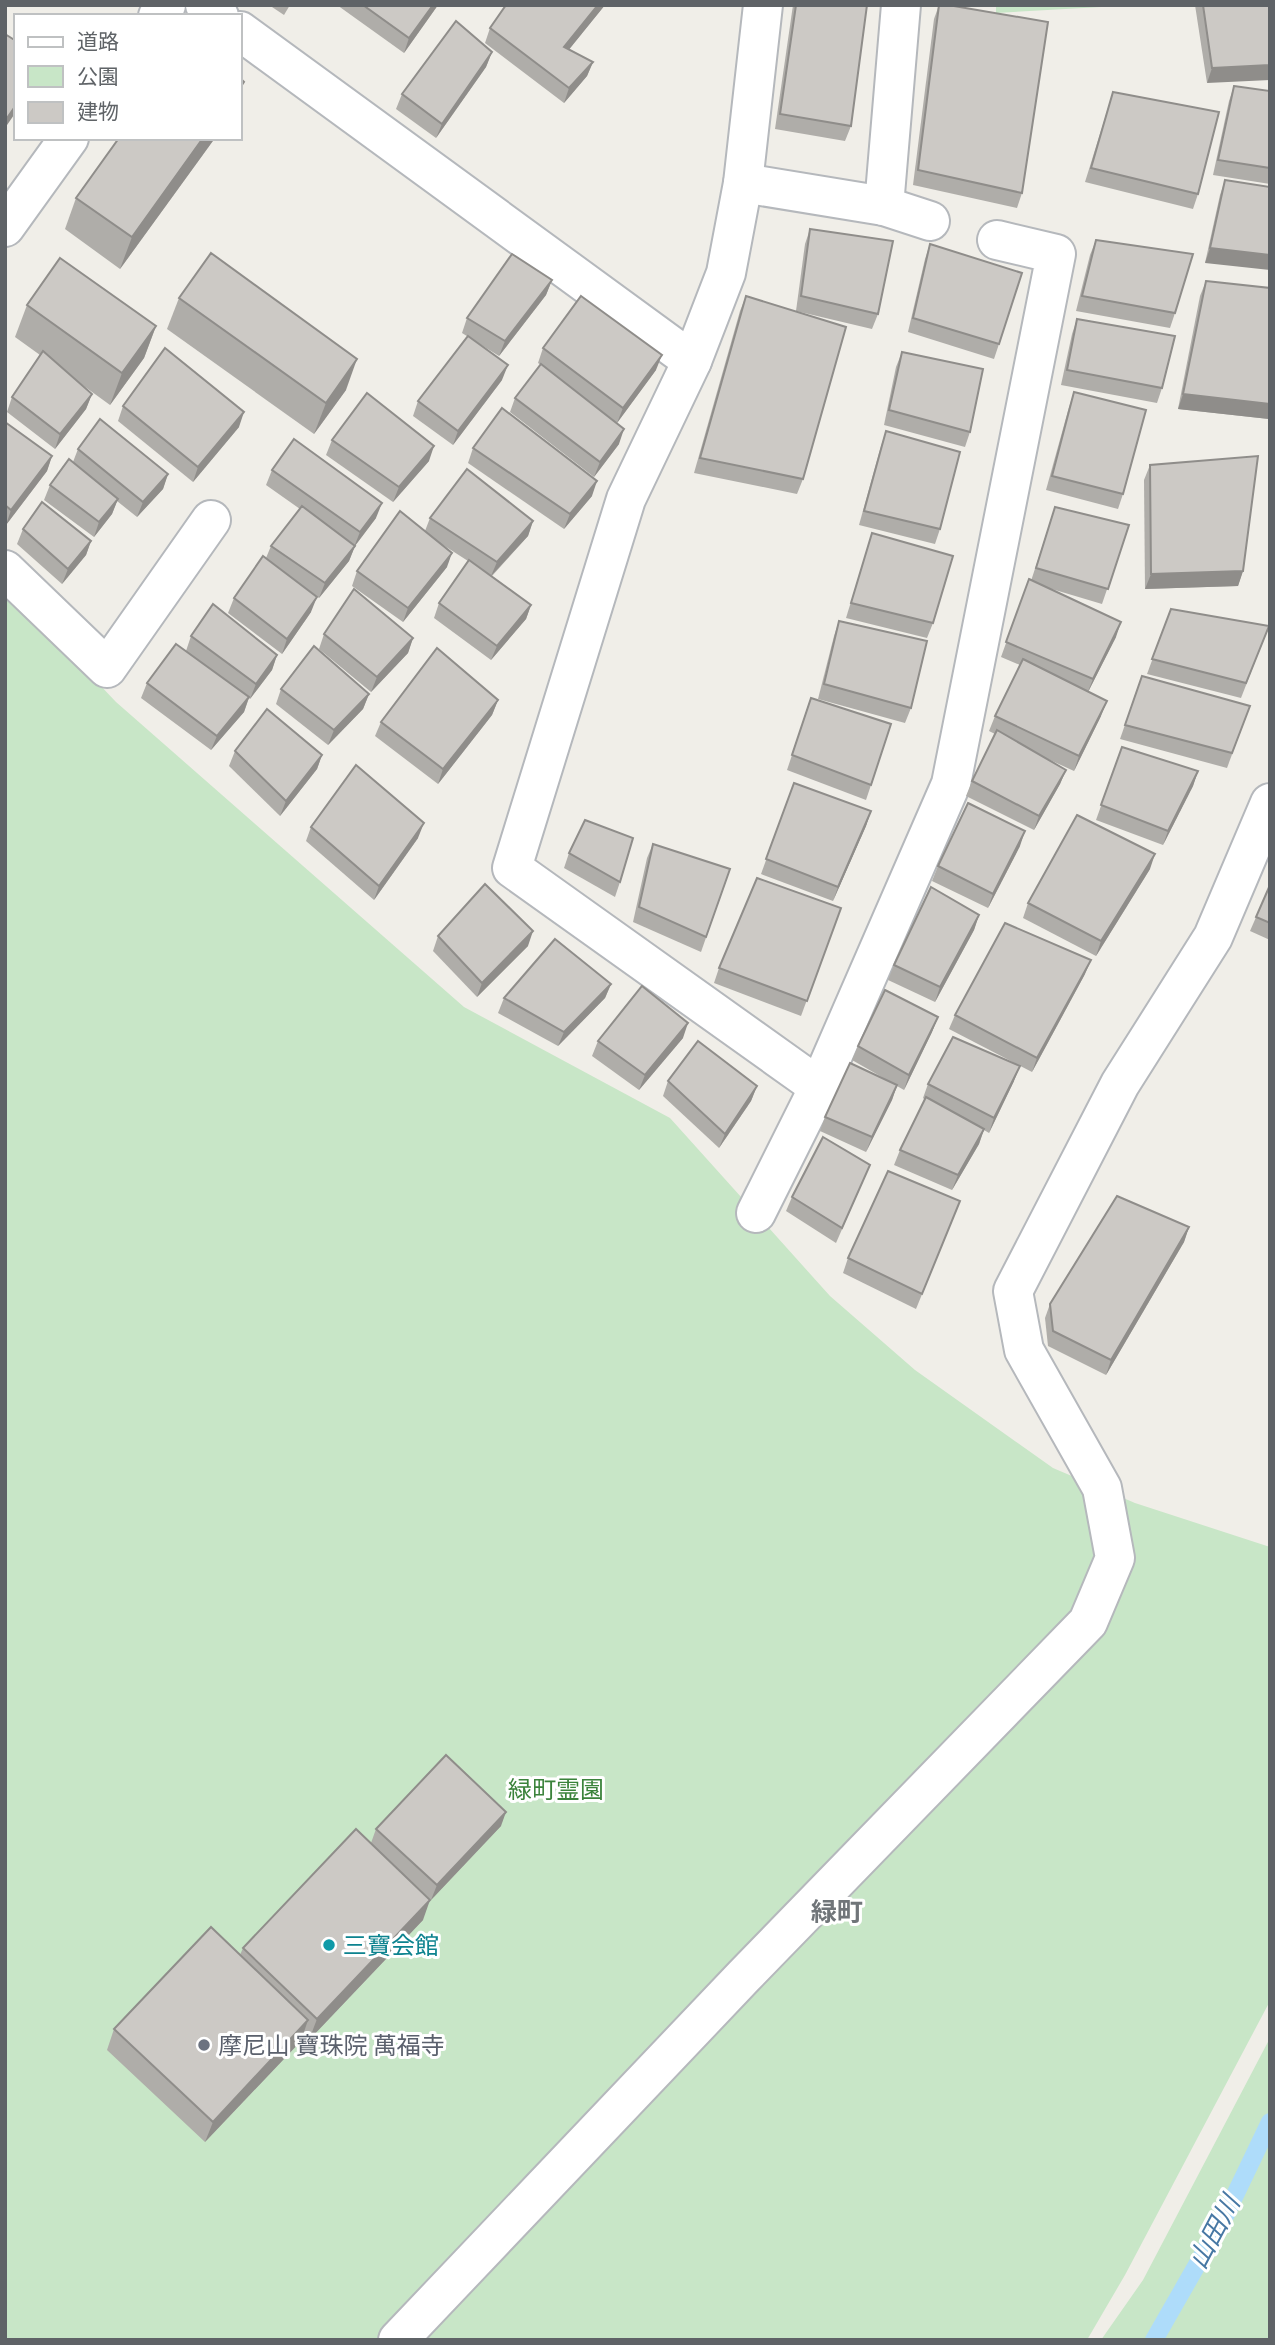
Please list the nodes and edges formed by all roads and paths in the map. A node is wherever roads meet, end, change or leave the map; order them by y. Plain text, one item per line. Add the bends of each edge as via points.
1 (763, 5) edge
2 (901, 5) edge
3 (242, 32) edge
4 (68, 140) edge
5 (743, 183) junction
6 (884, 206) junction
7 (930, 221) dead end
8 (5, 227) edge
9 (997, 240) dead end
10 (692, 361) junction
11 (211, 520) dead end
12 (5, 570) edge
13 (1270, 803) edge
14 (819, 1087) junction
15 (756, 1213) dead end
16 (398, 2340) edge

1 - 5 street
2 - 6 street
3 - 10 street
4 - 8 street
5 - 6 street
5 - 10 street via 726,273
6 - 7 street
9 - 14 street via 1056,254 950,784
10 - 14 street via 626,499 512,868
11 - 12 street via 107,668
13 - 16 street via 1213,937 1120,1084 1013,1291 1024,1350 1102,1488 1115,1558 1088,1622
14 - 15 street

